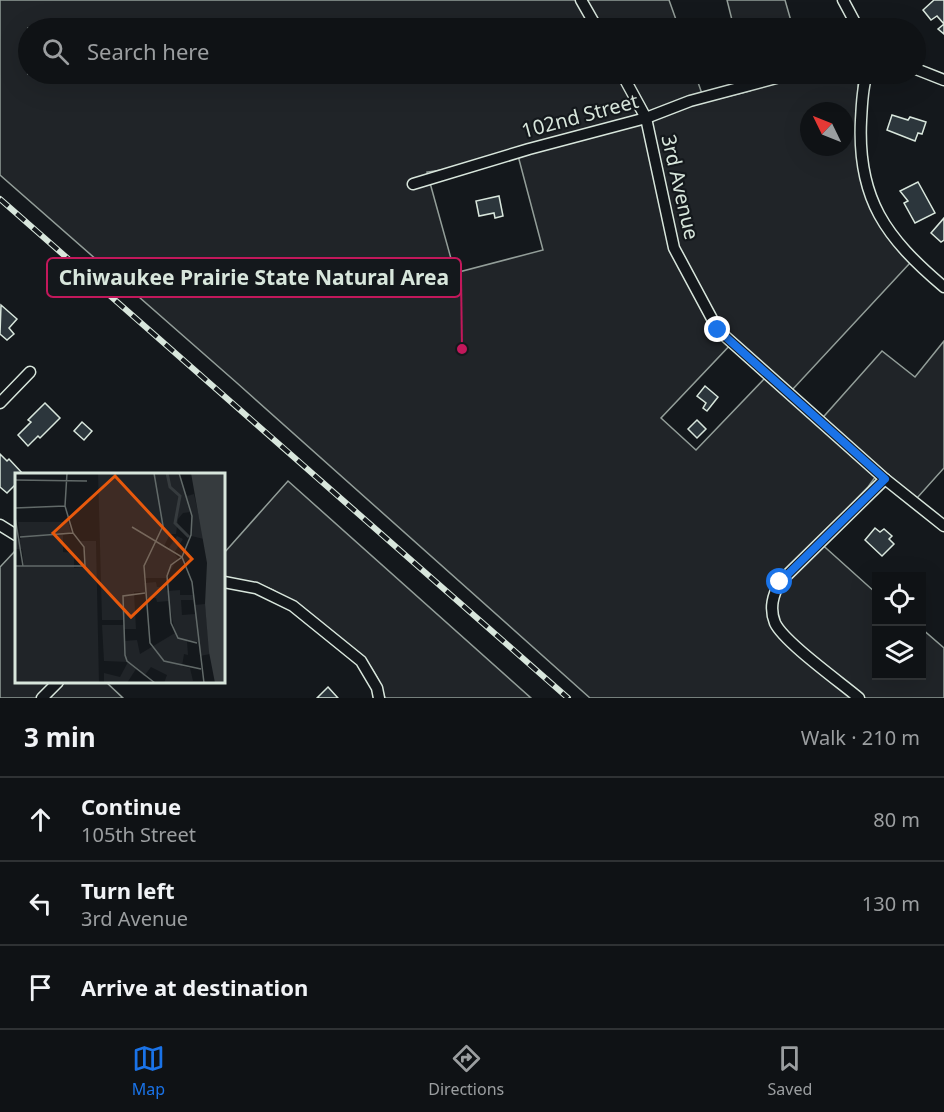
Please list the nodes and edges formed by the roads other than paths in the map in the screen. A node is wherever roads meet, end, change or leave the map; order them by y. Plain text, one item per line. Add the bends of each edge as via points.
1 (581, 0) edge
2 (843, 0) edge
3 (591, 18) edge
4 (853, 18) edge
5 (926, 73) edge
6 (944, 80) edge
7 (628, 84) edge
8 (754, 84) edge
9 (865, 84) edge
10 (646, 117) junction
11 (413, 184) dead end
12 (944, 287) edge
13 (30, 372) dead end
14 (0, 403) edge
15 (885, 479) junction
16 (0, 525) edge
17 (944, 526) edge
18 (15, 534) edge
19 (225, 582) edge
20 (56, 683) edge
21 (42, 698) edge
22 (378, 698) edge
23 (859, 698) edge

1 - 3 street
2 - 4 street
5 - 6 street
7 - 10 street, 3rd Avenue
8 - 10 street, 102nd Street
9 - 12 street via 860,136 862,163 874,203 901,248
10 - 11 street, 102nd Street
10 - 15 street, 3rd Avenue via 674,248 718,330
13 - 14 street
15 - 17 street, 3rd Avenue
15 - 23 street via 780,582 772,600 777,626 783,634
16 - 18 street
19 - 22 street via 256,588 292,606 360,661 377,688
20 - 21 street

